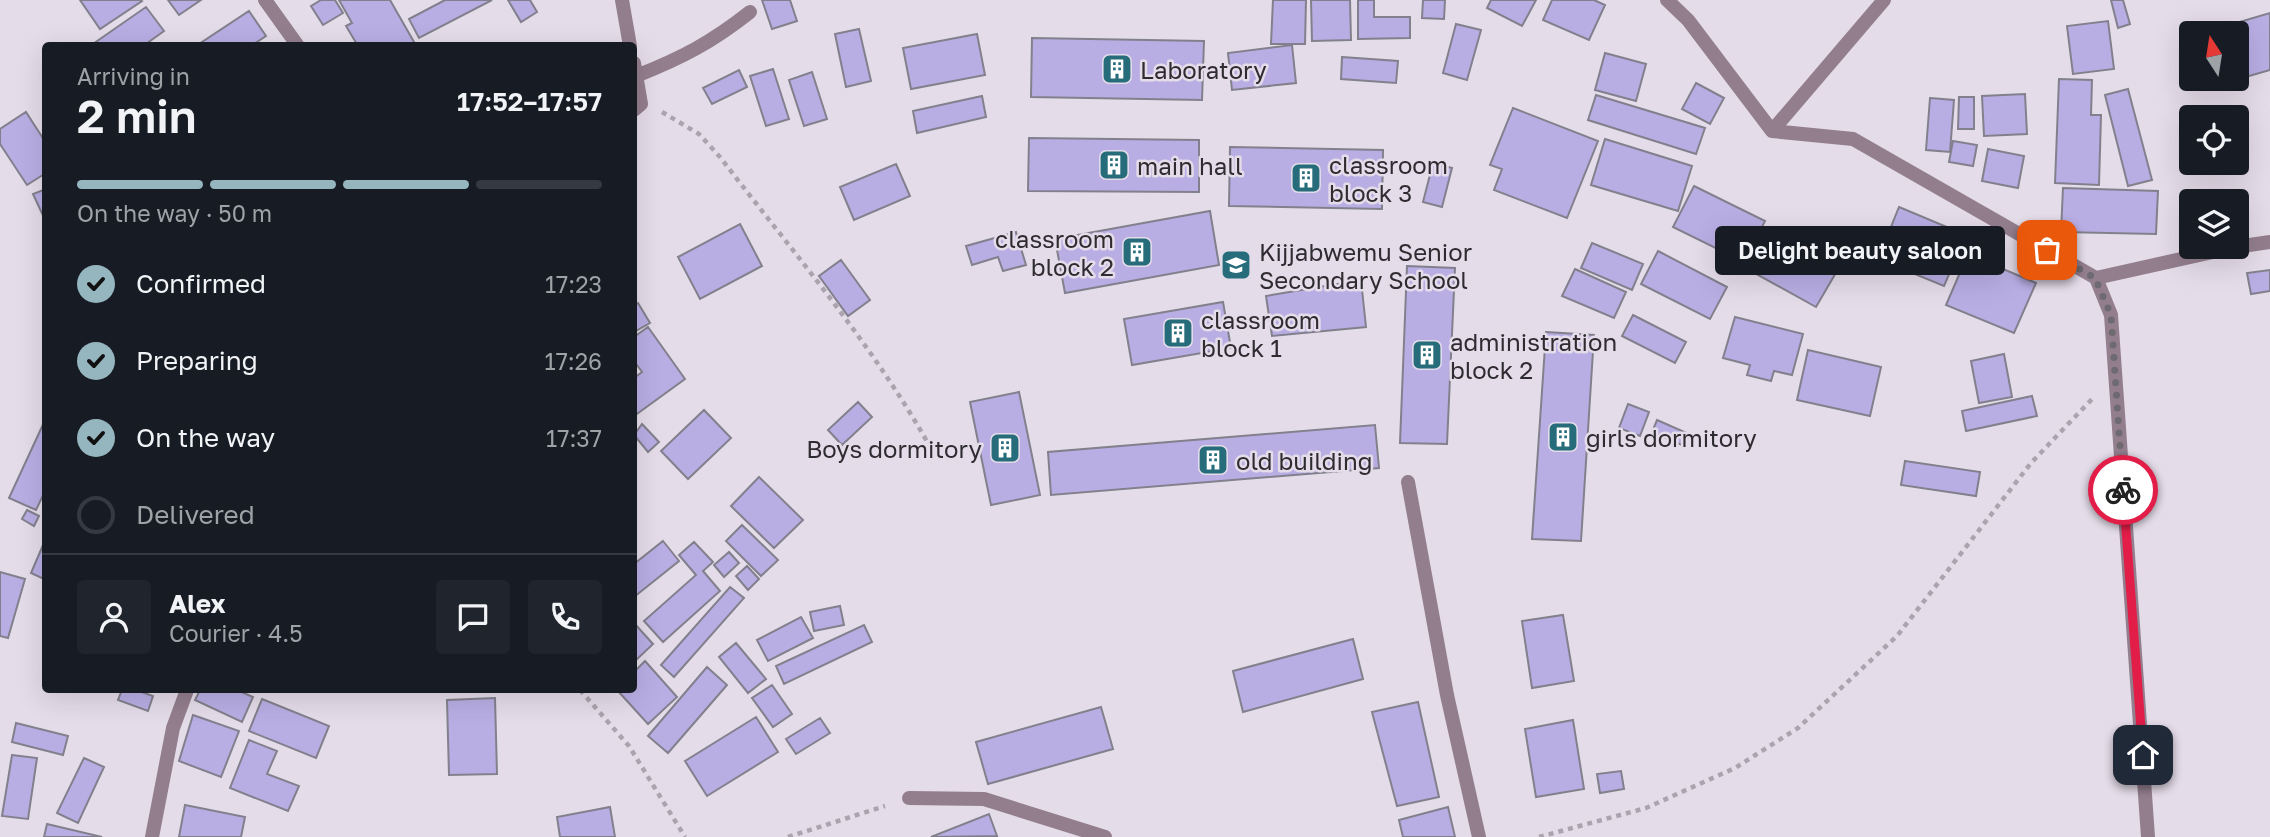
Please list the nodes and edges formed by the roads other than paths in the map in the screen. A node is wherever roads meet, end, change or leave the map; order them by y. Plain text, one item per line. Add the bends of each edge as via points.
1 (265, 0) edge
2 (622, 0) edge
3 (1667, 0) edge
4 (1884, 0) edge
5 (750, 12) dead end
6 (295, 42) edge
7 (629, 42) edge
8 (637, 69) edge
9 (1772, 131) junction
10 (2270, 242) edge
11 (2249, 245) edge
12 (2181, 259) edge
13 (2095, 278) junction
14 (1408, 482) dead end
15 (186, 693) edge
16 (909, 798) road end
17 (152, 837) edge
18 (1105, 837) edge
19 (1479, 837) edge
20 (2148, 837) edge

1 - 6 street
2 - 7 street
3 - 9 street via 1689,20
4 - 9 street
5 - 8 street via 714,41 680,59
9 - 13 street via 1853,139
10 - 11 street
12 - 13 street
13 - 20 street via 2111,315
14 - 19 street via 1447,695
15 - 17 street via 173,728
16 - 18 street via 984,799

